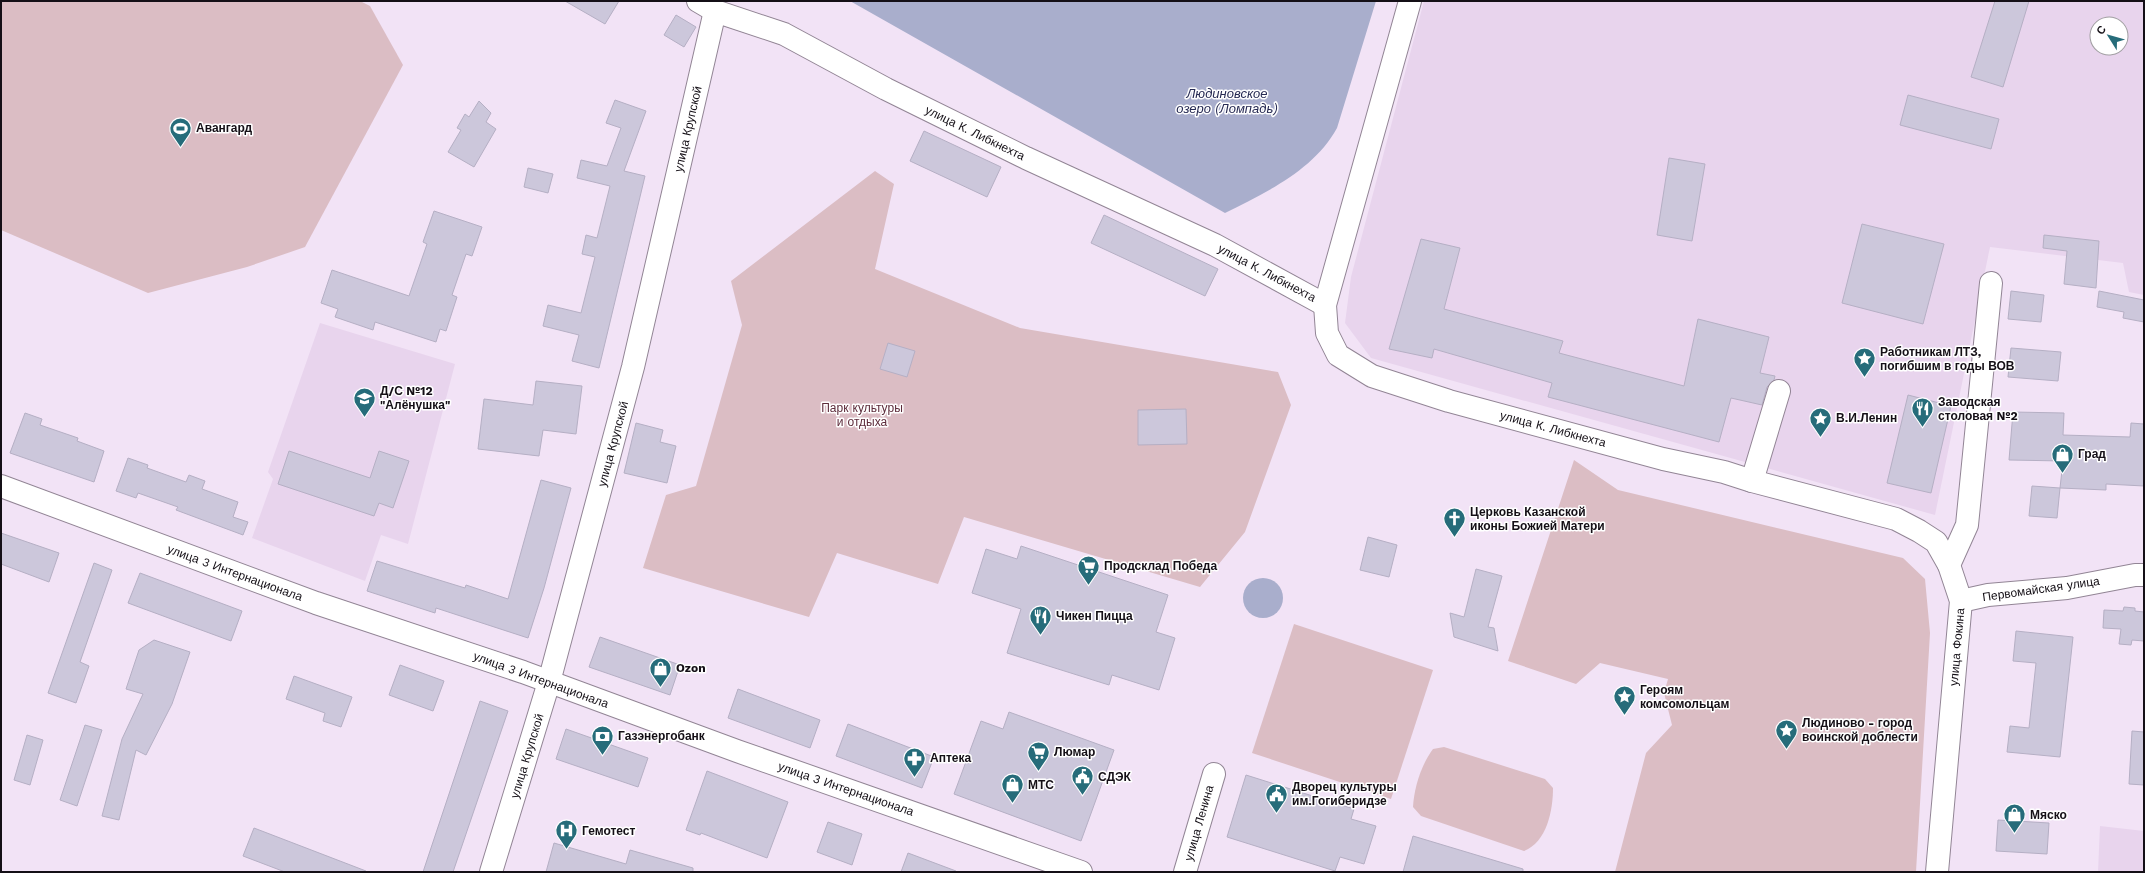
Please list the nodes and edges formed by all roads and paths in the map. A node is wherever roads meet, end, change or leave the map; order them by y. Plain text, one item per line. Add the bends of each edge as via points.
1 (1410, 1) edge
2 (707, 6) edge
3 (1991, 283) dead end
4 (1325, 305) junction
5 (1779, 391) dead end
6 (1752, 481) junction
7 (1, 486) edge
8 (1949, 565) junction
9 (2144, 575) edge
10 (1961, 601) junction
11 (549, 682) junction
12 (1214, 774) dead end
13 (491, 872) edge
14 (1081, 872) edge
15 (1185, 872) edge
16 (1937, 872) edge

1 - 4 street
2 - 4 street, улица К. Либкнехта via 784,34 893,93 1026,158 1215,245
2 - 11 street, улица Крупской via 633,367
3 - 8 street via 1967,525
4 - 6 street, улица К. Либкнехта via 1327,333 1338,355 1372,376 1448,400
5 - 6 street
6 - 8 street, улица К. Либкнехта via 1896,519 1936,542
7 - 11 street, улица 3 Интернационала via 316,603
8 - 10 street, улица Фокина
9 - 10 street, Первомайская улица via 2135,574 2067,588 1988,595
10 - 16 street, улица Фокина
11 - 13 street, улица Крупской
11 - 14 street, улица 3 Интернационала via 736,751
12 - 15 street, улица Ленина

